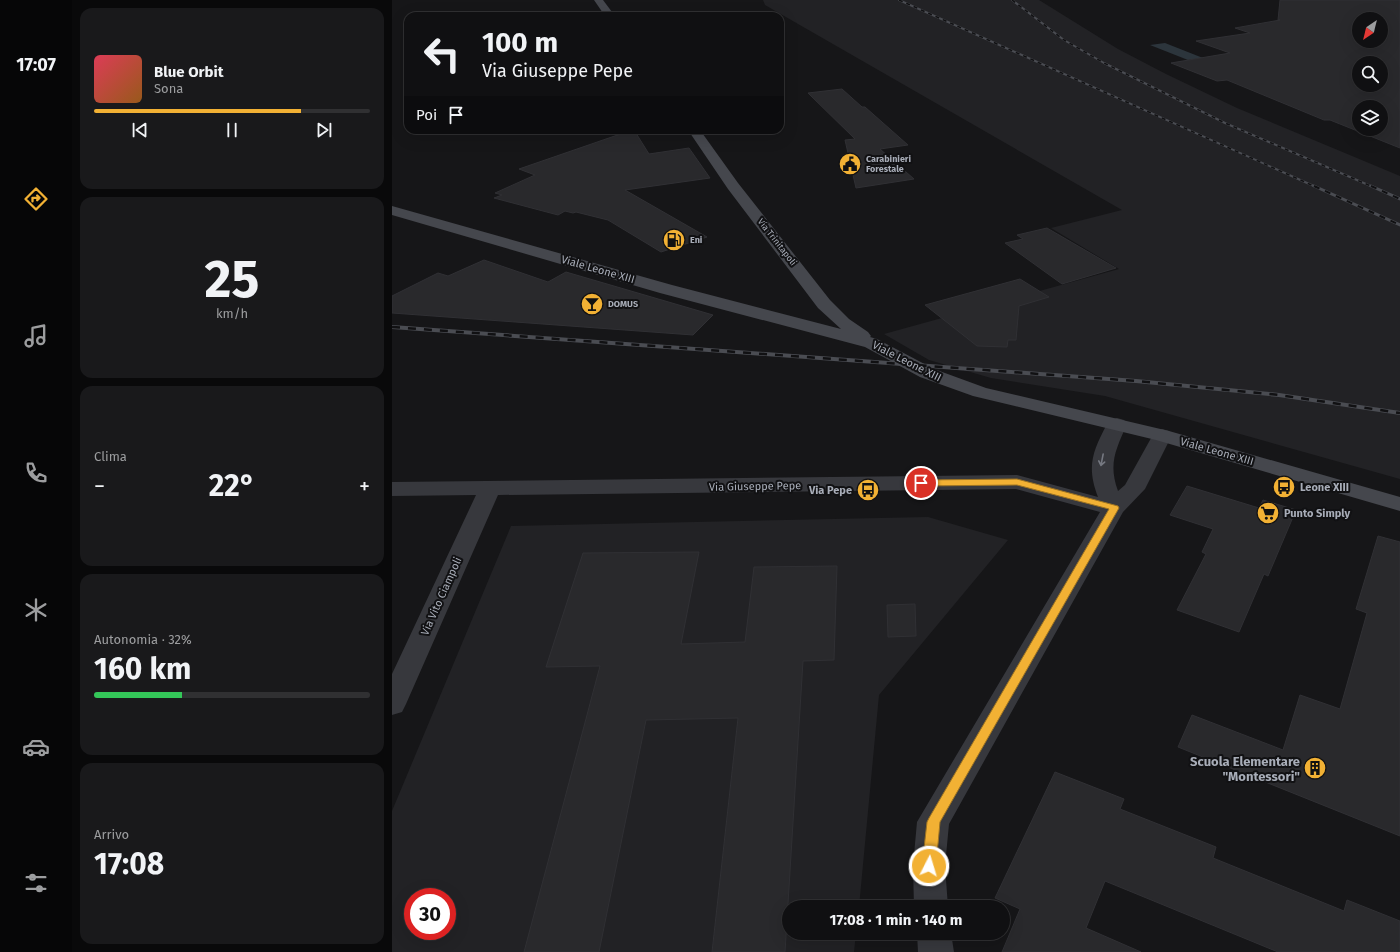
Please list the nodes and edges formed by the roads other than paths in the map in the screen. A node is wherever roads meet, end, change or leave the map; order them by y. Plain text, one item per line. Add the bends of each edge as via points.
1 (598, 0) edge
2 (607, 12) edge
3 (697, 134) edge
4 (392, 210) edge
5 (871, 343) junction
6 (1117, 424) junction
7 (1162, 435) junction
8 (490, 488) junction
9 (392, 489) edge
10 (1400, 504) edge
11 (1114, 508) junction
12 (392, 704) edge
13 (931, 900) edge
14 (935, 940) edge
15 (936, 952) edge

1 - 2 main road
3 - 5 main road, Via Trinitapoli via 733,186 824,304 843,323
4 - 5 main road, Viale Leone XIII via 666,289
5 - 6 main road, Viale Leone XIII via 918,368 961,386
6 - 7 main road, Viale Leone XIII
6 -> 11 street via 1105,448 1101,464 1103,483
7 - 10 main road, Viale Leone XIII
7 - 11 street via 1134,489
8 - 9 street, Via Giuseppe Pepe
8 - 11 street, Via Giuseppe Pepe via 1017,482
8 - 12 street, Via Vito Ciampoli
11 - 13 street via 933,822 929,866
14 - 15 street

